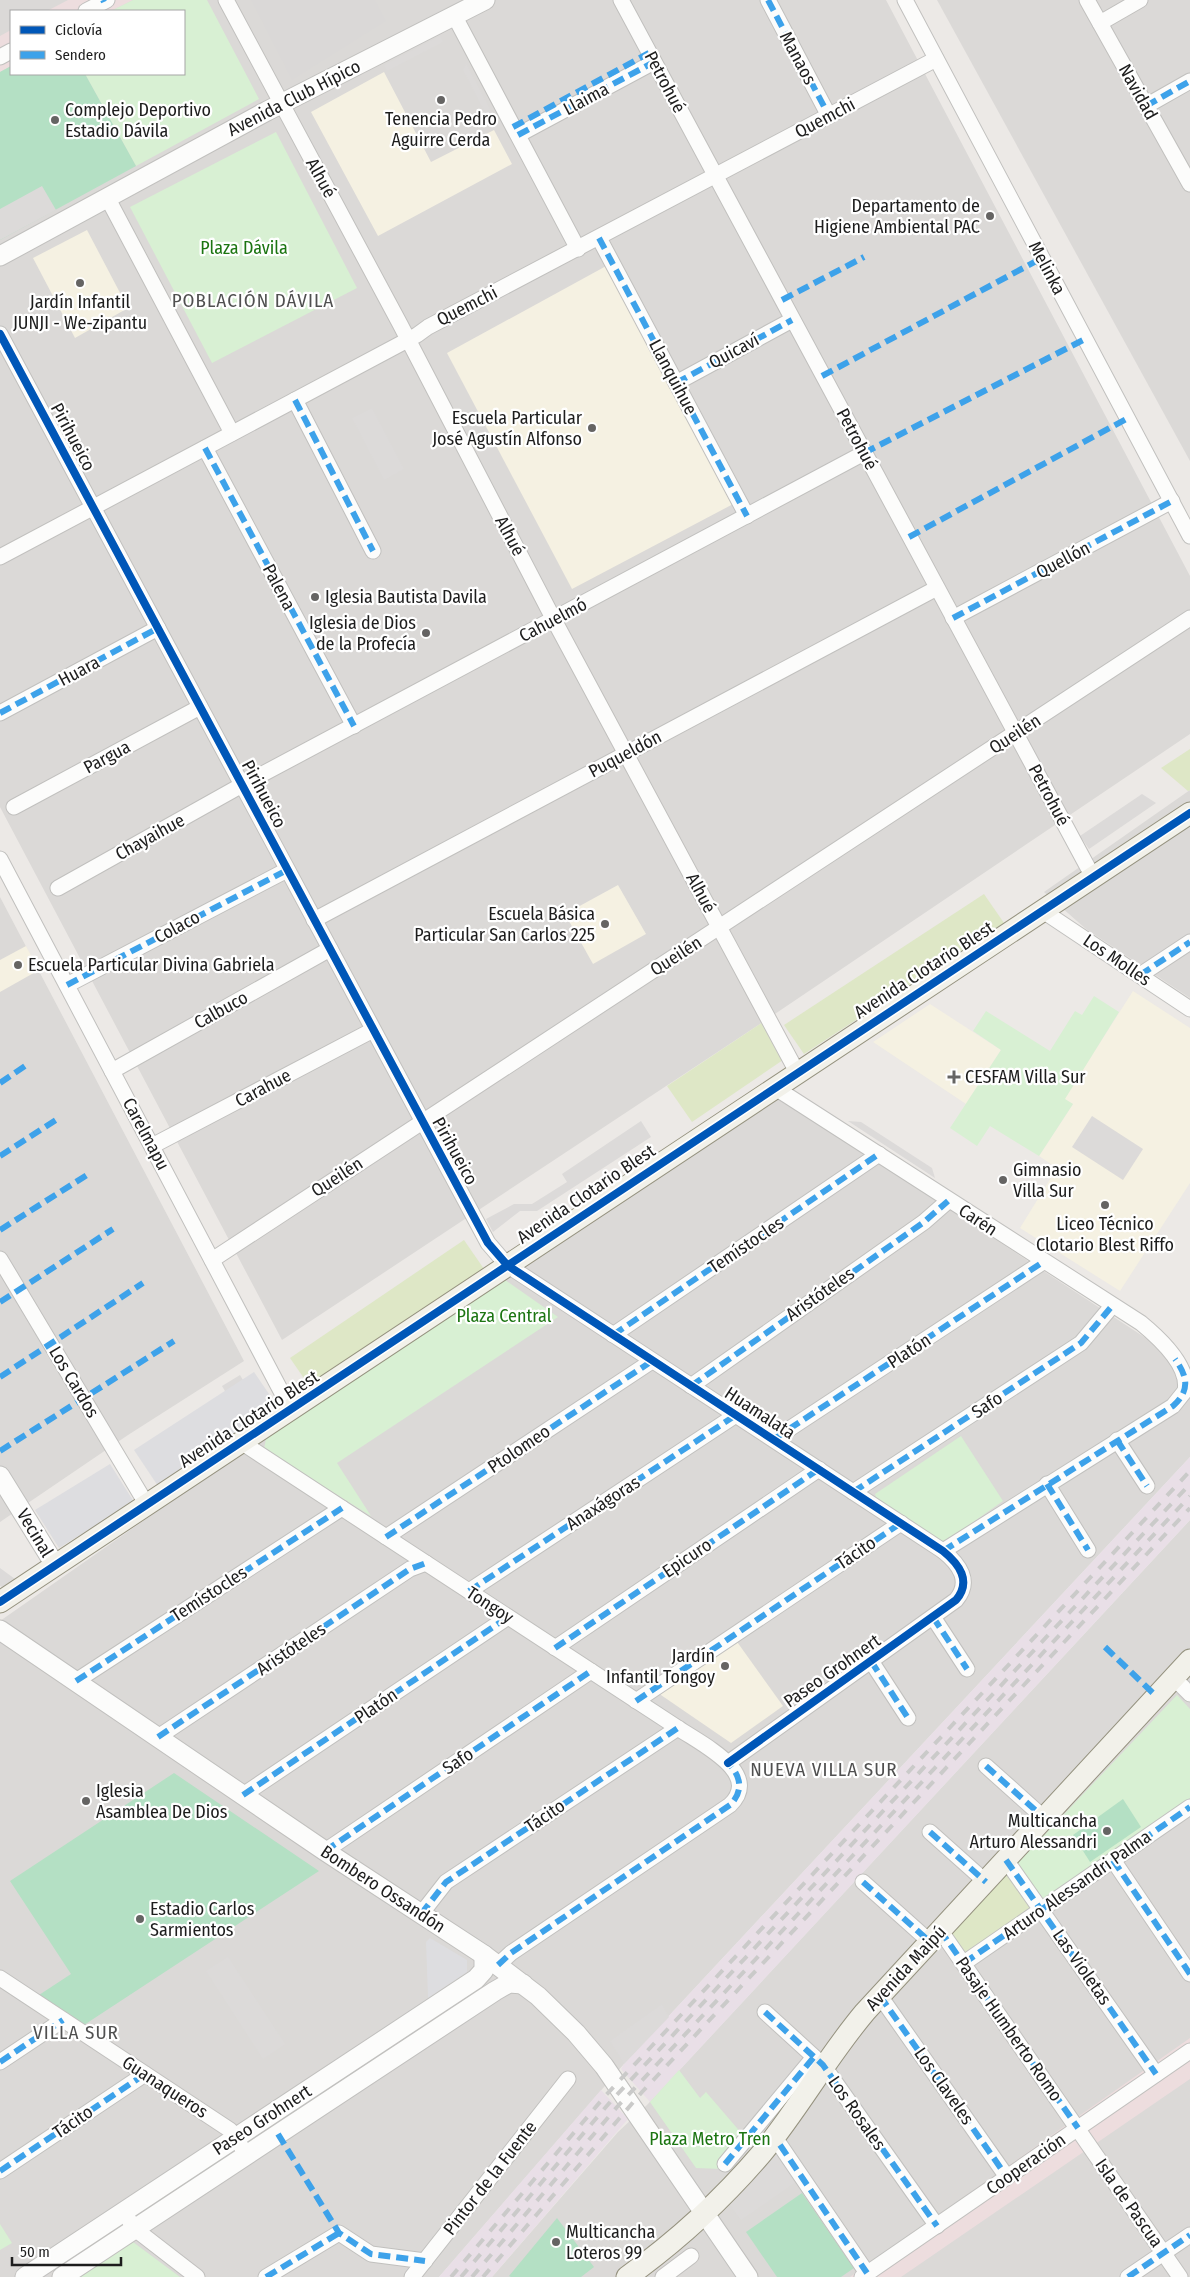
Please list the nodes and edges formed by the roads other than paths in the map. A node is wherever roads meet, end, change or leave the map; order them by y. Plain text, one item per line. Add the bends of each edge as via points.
1 (226, 0) edge
2 (485, 0) edge
3 (621, 0) edge
4 (768, 0) edge
5 (905, 0) edge
6 (1087, 0) edge
7 (1140, 0) edge
8 (105, 1) edge
9 (88, 10) edge
10 (455, 17) junction
11 (1100, 23) junction
12 (652, 58) junction
13 (936, 59) junction
14 (1190, 81) edge
15 (281, 105) junction
16 (1146, 106) junction
17 (829, 116) junction
18 (515, 131) junction
19 (715, 176) junction
20 (1190, 184) edge
21 (107, 197) junction
22 (599, 238) junction
23 (578, 249) junction
24 (0, 256) edge
25 (792, 320) junction
26 (0, 334) edge
27 (407, 340) junction
28 (676, 383) junction
29 (295, 400) junction
30 (232, 433) junction
31 (205, 448) junction
32 (864, 453) junction
33 (1172, 501) junction
34 (93, 507) junction
35 (748, 516) junction
36 (1190, 536) edge
37 (373, 551) dead end
38 (0, 556) edge
39 (937, 588) junction
40 (953, 618) junction
41 (1190, 618) edge
42 (554, 620) junction
43 (158, 628) junction
44 (200, 707) junction
45 (0, 713) edge
46 (354, 726) junction
47 (1016, 733) junction
48 (626, 753) junction
49 (242, 785) junction
50 (14, 807) dead end
51 (1190, 813) edge
52 (0, 859) edge
53 (287, 870) junction
54 (1093, 877) junction
55 (58, 888) dead end
56 (1043, 911) junction
57 (314, 920) junction
58 (720, 928) junction
59 (1190, 942) edge
60 (330, 949) junction
61 (1140, 975) junction
62 (67, 985) junction
63 (1190, 1009) edge
64 (373, 1030) junction
65 (112, 1071) junction
66 (797, 1072) junction
67 (774, 1087) junction
68 (422, 1122) junction
69 (152, 1146) junction
70 (879, 1154) junction
71 (948, 1201) junction
72 (0, 1259) edge
73 (212, 1260) junction
74 (1043, 1262) junction
75 (507, 1265) junction
76 (1112, 1306) junction
77 (613, 1335) junction
78 (652, 1361) junction
79 (691, 1386) junction
80 (291, 1410) junction
81 (736, 1415) junction
82 (774, 1439) junction
83 (1118, 1440) junction
84 (241, 1442) junction
85 (818, 1469) junction
86 (0, 1476) edge
87 (1047, 1484) junction
88 (1147, 1486) dead end
89 (853, 1492) junction
90 (147, 1505) junction
91 (342, 1508) junction
92 (900, 1523) junction
93 (386, 1537) junction
94 (1088, 1550) dead end
95 (943, 1551) junction
96 (426, 1563) junction
97 (54, 1565) junction
98 (469, 1592) junction
99 (0, 1602) edge
100 (952, 1602) joint
101 (508, 1617) junction
102 (933, 1617) junction
103 (0, 1630) edge
104 (555, 1648) junction
105 (1190, 1660) edge
106 (871, 1661) junction
107 (967, 1668) dead end
108 (591, 1671) junction
109 (1174, 1678) junction
110 (76, 1681) junction
111 (1190, 1694) edge
112 (636, 1701) junction
113 (908, 1718) dead end
114 (678, 1728) junction
115 (158, 1738) junction
116 (986, 1766) dead end
117 (732, 1767) junction
118 (243, 1795) junction
119 (1188, 1813) edge
120 (1044, 1818) junction
121 (930, 1832) dead end
122 (325, 1851) junction
123 (1006, 1860) junction
124 (1113, 1860) junction
125 (863, 1882) dead end
126 (986, 1882) junction
127 (1042, 1910) junction
128 (421, 1914) junction
129 (935, 1936) junction
130 (491, 1960) junction
131 (964, 1963) junction
132 (1190, 1974) edge
133 (0, 1978) edge
134 (523, 1984) junction
135 (880, 1996) junction
136 (765, 2012) dead end
137 (63, 2020) junction
138 (1190, 2051) edge
139 (819, 2061) junction
140 (0, 2062) edge
141 (347, 2064) junction
142 (145, 2074) junction
143 (1156, 2074) junction
144 (568, 2079) dead end
145 (358, 2081) junction
146 (1078, 2128) junction
147 (236, 2138) junction
148 (780, 2145) dead end
149 (247, 2155) junction
150 (725, 2164) dead end
151 (0, 2171) edge
152 (1007, 2177) junction
153 (123, 2212) junction
154 (704, 2214) junction
155 (937, 2226) junction
156 (135, 2229) junction
157 (1190, 2235) edge
158 (1164, 2253) junction
159 (691, 2256) dead end
160 (424, 2260) junction
161 (864, 2275) edge
162 (25, 2277) edge
163 (62, 2277) edge
164 (197, 2277) edge
165 (266, 2277) edge
166 (412, 2277) edge
167 (628, 2277) edge
168 (663, 2277) edge
169 (748, 2277) edge
170 (1128, 2277) edge
171 (1180, 2277) edge

1 - 15 street, Alhué
2 - 10 street, Avenida Club Hípico
3 - 12 street, Petrohué
4 - 17 street, Manaos
5 - 13 street, Melinka
6 - 11 street, Navidad
7 - 11 street
8 - 9 street
10 - 15 street, Avenida Club Hípico
10 - 18 street
11 - 16 street, Navidad
12 - 18 street, Llaima
12 - 19 street, Petrohué
13 - 17 street, Quemchi
13 - 33 street, Melinka
14 - 16 street
15 - 21 street, Avenida Club Hípico
15 - 27 street, Alhué
16 - 20 street, Navidad
17 - 19 street, Quemchi
18 - 23 street
19 - 22 street, Quemchi
19 - 25 street, Petrohué
21 - 24 street, Avenida Club Hípico
21 - 30 street
22 - 23 street, Quemchi
22 - 28 street, Llanquihue
23 - 27 street, Quemchi
25 - 28 street, Quicaví
25 - 32 street, Petrohué
26 - 34 street, Pirihueico
27 - 29 street, Quemchi
27 - 42 street, Alhué
28 - 35 street, Llanquihue
29 - 30 street, Quemchi
29 - 37 street
30 - 31 street, Quemchi
31 - 34 street, Quemchi
31 - 46 street, Palena
32 - 35 street, Cahuelmó
32 - 39 street, Petrohué
33 - 36 street, Melinka
33 - 40 street, Quellón
34 - 38 street, Quemchi
34 - 43 street, Pirihueico
35 - 42 street, Cahuelmó
39 - 40 street, Petrohué
39 - 48 street, Puqueldón
40 - 47 street, Petrohué
41 - 47 street, Queilén
42 - 46 street, Cahuelmó
42 - 48 street, Alhué
43 - 44 street, Pirihueico
43 - 45 street, Huara
44 - 49 street, Pirihueico
44 - 50 street, Pargua
46 - 49 street, Cahuelmó
47 - 54 street, Petrohué
47 - 58 street, Queilén
48 - 57 street, Puqueldón
48 - 58 street, Alhué
49 - 53 street, Pirihueico
49 - 55 street, Chayaihue
51 - 54 main road, Avenida Clotario Blest
52 - 62 street, Carelmapu
53 - 57 street, Pirihueico
53 - 62 street, Colaco
54 - 56 main road, Avenida Clotario Blest
56 - 61 street, Los Molles
56 - 66 main road, Avenida Clotario Blest
57 - 60 street, Pirihueico
58 - 66 street, Alhué
58 - 68 street, Queilén
59 - 61 street
60 - 64 street, Pirihueico
60 - 65 street, Calbuco
61 - 63 street, Los Molles
62 - 65 street, Carelmapu
64 - 68 street, Pirihueico
64 - 69 street, Carahue
65 - 69 street, Carelmapu
66 - 67 main road, Avenida Clotario Blest
67 - 70 street, Carén
67 - 75 main road, Avenida Clotario Blest
68 - 73 street, Queilén
68 - 75 street, Pirihueico via 488,1244
69 - 73 street, Carelmapu
70 - 71 street, Carén
70 - 77 street, Temístocles
71 - 74 street, Carén
71 - 79 street, Aristóteles via 924,1222
72 - 90 street, Los Cardos
73 - 80 street, Carelmapu
74 - 76 street, Carén
74 - 82 street, Platón
75 - 77 street, Huamalata
75 - 80 main road, Avenida Clotario Blest
76 - 83 street, Carén via 1148,1329 1175,1359 1186,1380 1182,1397 1173,1406
76 - 89 street, Safo via 1081,1343
77 - 78 street, Huamalata
78 - 79 street, Huamalata
78 - 93 street, Ptolomeo
79 - 81 street, Huamalata
80 - 84 main road, Avenida Clotario Blest
81 - 82 street, Huamalata
81 - 98 street, Anaxágoras
82 - 85 street, Huamalata
83 - 87 street
83 - 88 street
84 - 90 main road, Avenida Clotario Blest
84 - 91 street, Tongoy
85 - 89 street, Huamalata
85 - 104 street, Epicuro
86 - 97 street, Vecinal
87 - 94 street
87 - 95 street
89 - 92 street, Huamalata
90 - 97 main road, Avenida Clotario Blest
91 - 93 street, Tongoy
91 - 110 street, Temístocles
92 - 95 street, Huamalata
92 - 112 street, Tácito
93 - 96 street, Tongoy
95 - 100 street, Huamalata via 955,1561 964,1578 961,1593
96 - 98 street, Tongoy
96 - 115 street, Aristóteles via 410,1569
97 - 99 main road, Avenida Clotario Blest
98 - 101 street, Tongoy
100 - 102 street, Paseo Grohnert
101 - 104 street, Tongoy
101 - 118 street, Platón
102 - 106 street, Paseo Grohnert
102 - 107 street
103 - 110 street, Bombero Ossandón
104 - 108 street, Tongoy
105 - 109 main road, Avenida Maipú
106 - 113 street, Paseo Grohnert
106 - 117 street, Paseo Grohnert
108 - 112 street, Tongoy
108 - 122 street, Safo
109 - 111 street
109 - 120 main road, Avenida Maipú
110 - 115 street, Bombero Ossandón
112 - 114 street, Tongoy
114 - 117 street, Tongoy
114 - 128 street, Tácito via 446,1882
115 - 118 street, Bombero Ossandón
116 - 120 street
117 - 130 street via 740,1790 730,1805 511,1953
118 - 122 street, Bombero Ossandón
119 - 124 street, Arturo Alessandri Palma
120 - 123 main road, Avenida Maipú
121 - 126 street
122 - 128 street, Bombero Ossandón
123 - 126 main road, Avenida Maipú
123 - 127 street, Las Violetas
124 - 127 street, Arturo Alessandri Palma
124 - 132 street
125 - 129 street, Pasaje Humberto Romo
126 - 129 main road, Avenida Maipú
127 - 131 street, Arturo Alessandri Palma
127 - 143 street, Las Violetas
128 - 130 street, Bombero Ossandón
129 - 131 street, Pasaje Humberto Romo
129 - 135 main road, Avenida Maipú
130 - 134 street, Bombero Ossandón
130 - 141 street, Paseo Grohnert via 482,1974
131 - 146 street, Pasaje Humberto Romo
133 - 137 street, Guanaqueros
134 - 145 street, Paseo Grohnert via 503,1986
134 - 154 street, Bombero Ossandón via 591,2049
135 - 139 main road, Avenida Maipú
135 - 152 street, Los Claveles
136 - 139 street, Los Rosales
137 - 140 street
137 - 142 street, Guanaqueros
138 - 143 street, Cooperación
139 - 150 street, Avenida Maipú
139 - 154 main road, Avenida Maipú via 762,2153
139 - 155 street, Los Rosales
141 - 145 street
141 - 147 street, Paseo Grohnert
142 - 147 street, Guanaqueros via 230,2130
142 - 151 street, Tácito
143 - 146 street, Cooperación
144 - 160 street, Pintor de la Fuente
145 - 149 street, Paseo Grohnert
146 - 152 street, Cooperación
146 - 158 street, Isla de Pascua
147 - 149 street, Guanaqueros
147 - 153 street, Paseo Grohnert
148 - 161 street
149 - 156 street, Paseo Grohnert
152 - 155 street, Cooperación
153 - 156 street
153 - 162 street, Paseo Grohnert
154 - 167 main road, Avenida Maipú
154 - 169 street, Bombero Ossandón
155 - 161 street, Cooperación
156 - 163 street, Paseo Grohnert
156 - 164 street
157 - 158 street
158 - 170 street
158 - 171 street, Isla de Pascua
159 - 168 street
160 - 165 street via 371,2254 339,2234
160 - 166 street, Pintor de la Fuente

